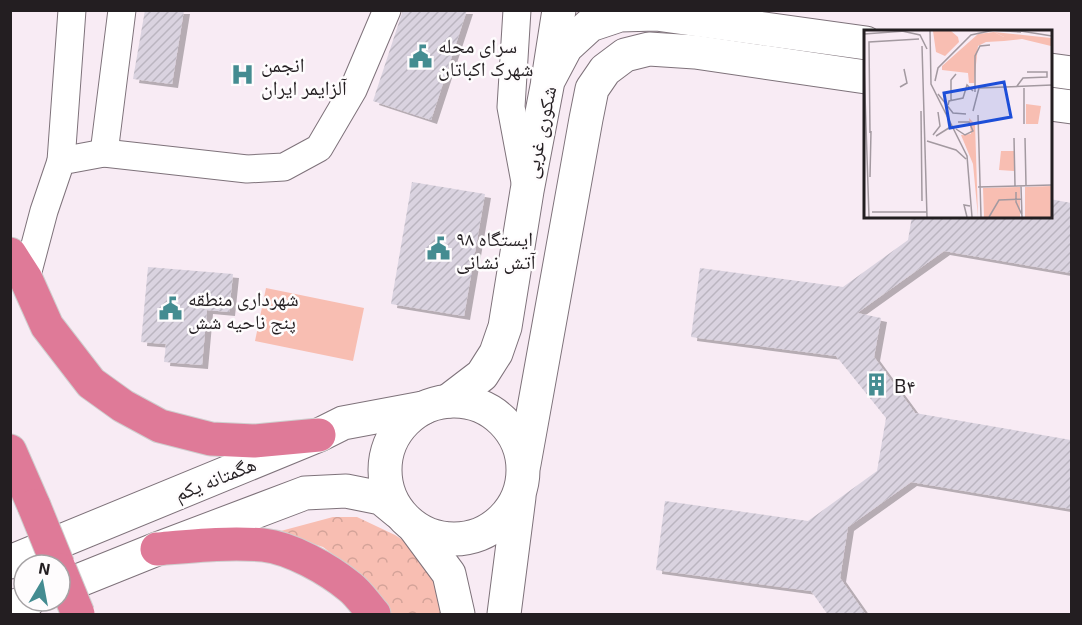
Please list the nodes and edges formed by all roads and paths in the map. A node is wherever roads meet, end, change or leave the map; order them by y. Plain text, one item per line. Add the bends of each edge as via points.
1 (72, 10) edge
2 (122, 10) edge
3 (387, 10) edge
4 (517, 10) edge
5 (559, 10) edge
6 (653, 12) edge
7 (864, 43) edge
8 (1052, 70) edge
9 (1071, 73) edge
10 (864, 77) edge
11 (548, 81) junction
12 (1052, 104) edge
13 (1071, 107) edge
14 (104, 153) junction
15 (61, 161) junction
16 (527, 191) junction
17 (18, 266) edge
18 (436, 404) junction
19 (319, 435) junction
20 (10, 451) edge
21 (524, 464) junction
22 (519, 497) junction
23 (407, 520) junction
24 (157, 549) junction
25 (53, 553) edge
26 (10, 562) edge
27 (72, 583) edge
28 (72, 600) edge
29 (78, 615) edge
30 (374, 615) edge
31 (458, 615) edge
32 (504, 615) edge

1 - 15 street
2 - 14 street
3 - 14 street via 353,90 319,148 284,167 247,169
4 - 16 street via 511,106
5 - 11 main road
6 - 7 main road, شکوری غربی
6 - 11 main road, شکوری غربی via 620,15 590,25 566,47
8 - 9 main road
10 - 21 main road via 649,48 625,55 605,70 592,89
11 - 16 main road, شکوری غربی
12 - 13 main road
14 - 15 street
15 - 17 street via 44,211
16 - 18 main road, شکوری غربی via 505,327 496,353 482,375
17 - 19 highway via 46,326 91,383 123,406 160,426 211,439 254,441
18 - 19 main road, هگمتانه یکم via 343,423
18 - 21 main road via 475,404 499,417 516,438
18 - 23 main road via 403,422 390,443 385,466 387,490
19 - 26 main road, هگمتانه یکم
20 - 25 highway, bridge
21 - 22 main road
22 - 23 main road via 501,522 474,537 444,539
22 - 32 main road
23 - 24 main road via 381,498 346,490 305,493
23 - 31 main road via 449,574
24 - 27 main road
24 - 30 highway via 210,545 264,546 287,551 325,569 351,588
28 - 29 highway, bridge

